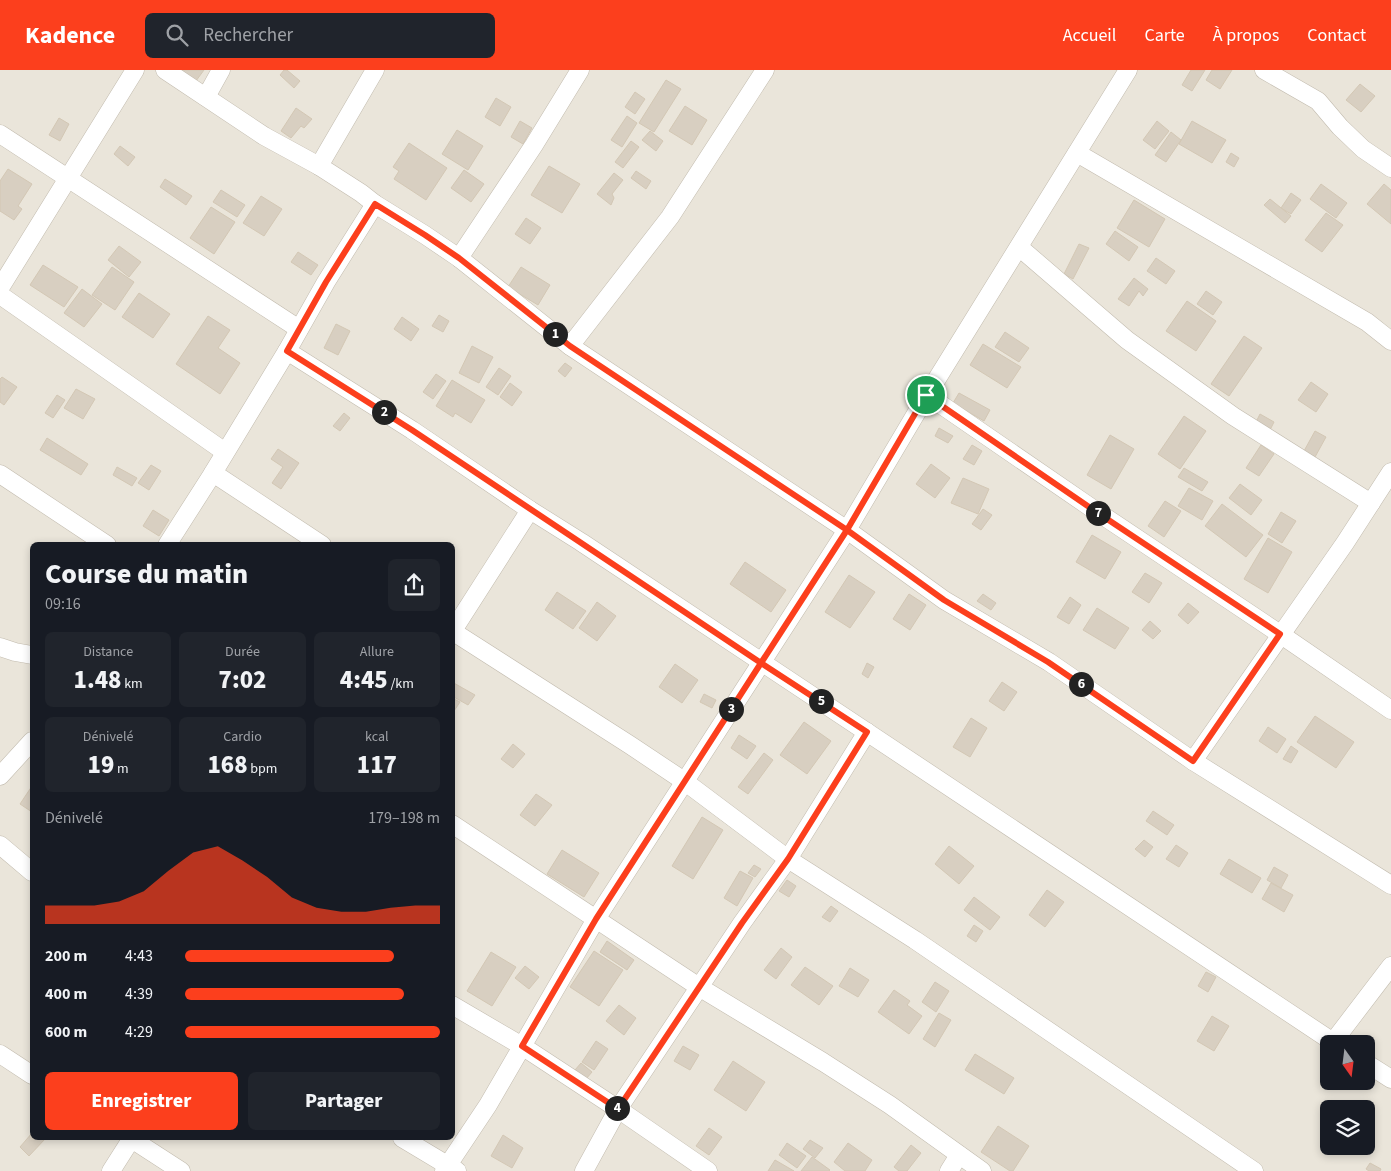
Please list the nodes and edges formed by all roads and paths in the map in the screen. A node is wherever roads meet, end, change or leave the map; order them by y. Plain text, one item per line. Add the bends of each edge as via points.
1 (135, 70) edge
2 (165, 70) edge
3 (221, 70) edge
4 (375, 70) edge
5 (580, 70) edge
6 (766, 70) edge
7 (1128, 70) edge
8 (1264, 70) edge
9 (206, 97) junction
10 (0, 134) edge
11 (1077, 153) junction
12 (319, 166) junction
13 (1391, 168) edge
14 (69, 179) junction
15 (375, 204) junction
16 (1019, 247) junction
17 (459, 258) junction
18 (0, 288) edge
19 (0, 295) edge
20 (300, 329) junction
21 (1391, 341) edge
22 (570, 346) junction
23 (287, 351) junction
24 (926, 395) junction
25 (225, 452) junction
26 (1391, 472) edge
27 (213, 473) junction
28 (0, 474) edge
29 (1371, 503) junction
30 (530, 510) junction
31 (847, 530) junction
32 (102, 542) edge
33 (169, 542) edge
34 (317, 542) edge
35 (455, 629) edge
36 (455, 633) edge
37 (1280, 634) junction
38 (0, 647) edge
39 (30, 655) edge
40 (761, 663) junction
41 (1391, 710) edge
42 (867, 732) junction
43 (30, 743) edge
44 (1193, 761) junction
45 (0, 776) edge
46 (684, 782) junction
47 (455, 826) edge
48 (0, 844) edge
49 (788, 859) junction
50 (30, 870) edge
51 (1391, 886) edge
52 (596, 919) junction
53 (1391, 966) edge
54 (700, 987) junction
55 (455, 1008) edge
56 (1322, 1035) edge
57 (1340, 1035) edge
58 (522, 1046) junction
59 (0, 1054) edge
60 (1375, 1069) edge
61 (30, 1074) edge
62 (1391, 1079) edge
63 (618, 1109) junction
64 (130, 1140) edge
65 (134, 1140) edge
66 (405, 1140) edge
67 (959, 1156) junction
68 (450, 1169) edge
69 (111, 1171) edge
70 (182, 1171) edge
71 (584, 1171) edge
72 (708, 1171) edge
73 (949, 1171) edge
74 (982, 1171) edge
75 (1254, 1171) edge

1 - 14 street
2 - 9 street
3 - 9 street
4 - 12 street
5 - 17 street
6 - 22 street via 670,217
7 - 11 street
8 - 13 street via 1318,101 1340,127
9 - 12 street via 264,136
10 - 14 street
11 - 16 street
11 - 21 street via 1368,322
12 - 15 street
14 - 18 street
14 - 20 street
15 - 17 street
15 - 20 street
16 - 24 street
16 - 29 street via 1127,340 1233,416
17 - 22 street
19 - 25 street
20 - 23 street
22 - 31 street
23 - 25 street
23 - 30 street
24 - 31 street
24 - 37 street
25 - 27 street
26 - 29 street
27 - 33 street
27 - 34 street
28 - 32 street
29 - 37 street
30 - 35 street
30 - 40 street
31 - 40 street
31 - 44 street via 944,600 1048,662
36 - 46 street
37 - 41 street
37 - 44 street
38 - 39 street
40 - 42 street
40 - 46 street
42 - 49 street
42 - 56 street
43 - 45 street
44 - 51 street
46 - 49 street
46 - 52 street
47 - 52 street
48 - 50 street
49 - 54 street
49 - 75 street via 915,940
52 - 54 street
52 - 58 street
53 - 57 street
54 - 63 street
54 - 67 street via 890,1105
55 - 58 street
58 - 63 street
58 - 68 street
59 - 61 street
60 - 62 street
63 - 71 street
63 - 72 street
64 - 69 street
65 - 70 street
66 - 68 street
67 - 73 street
67 - 74 street

